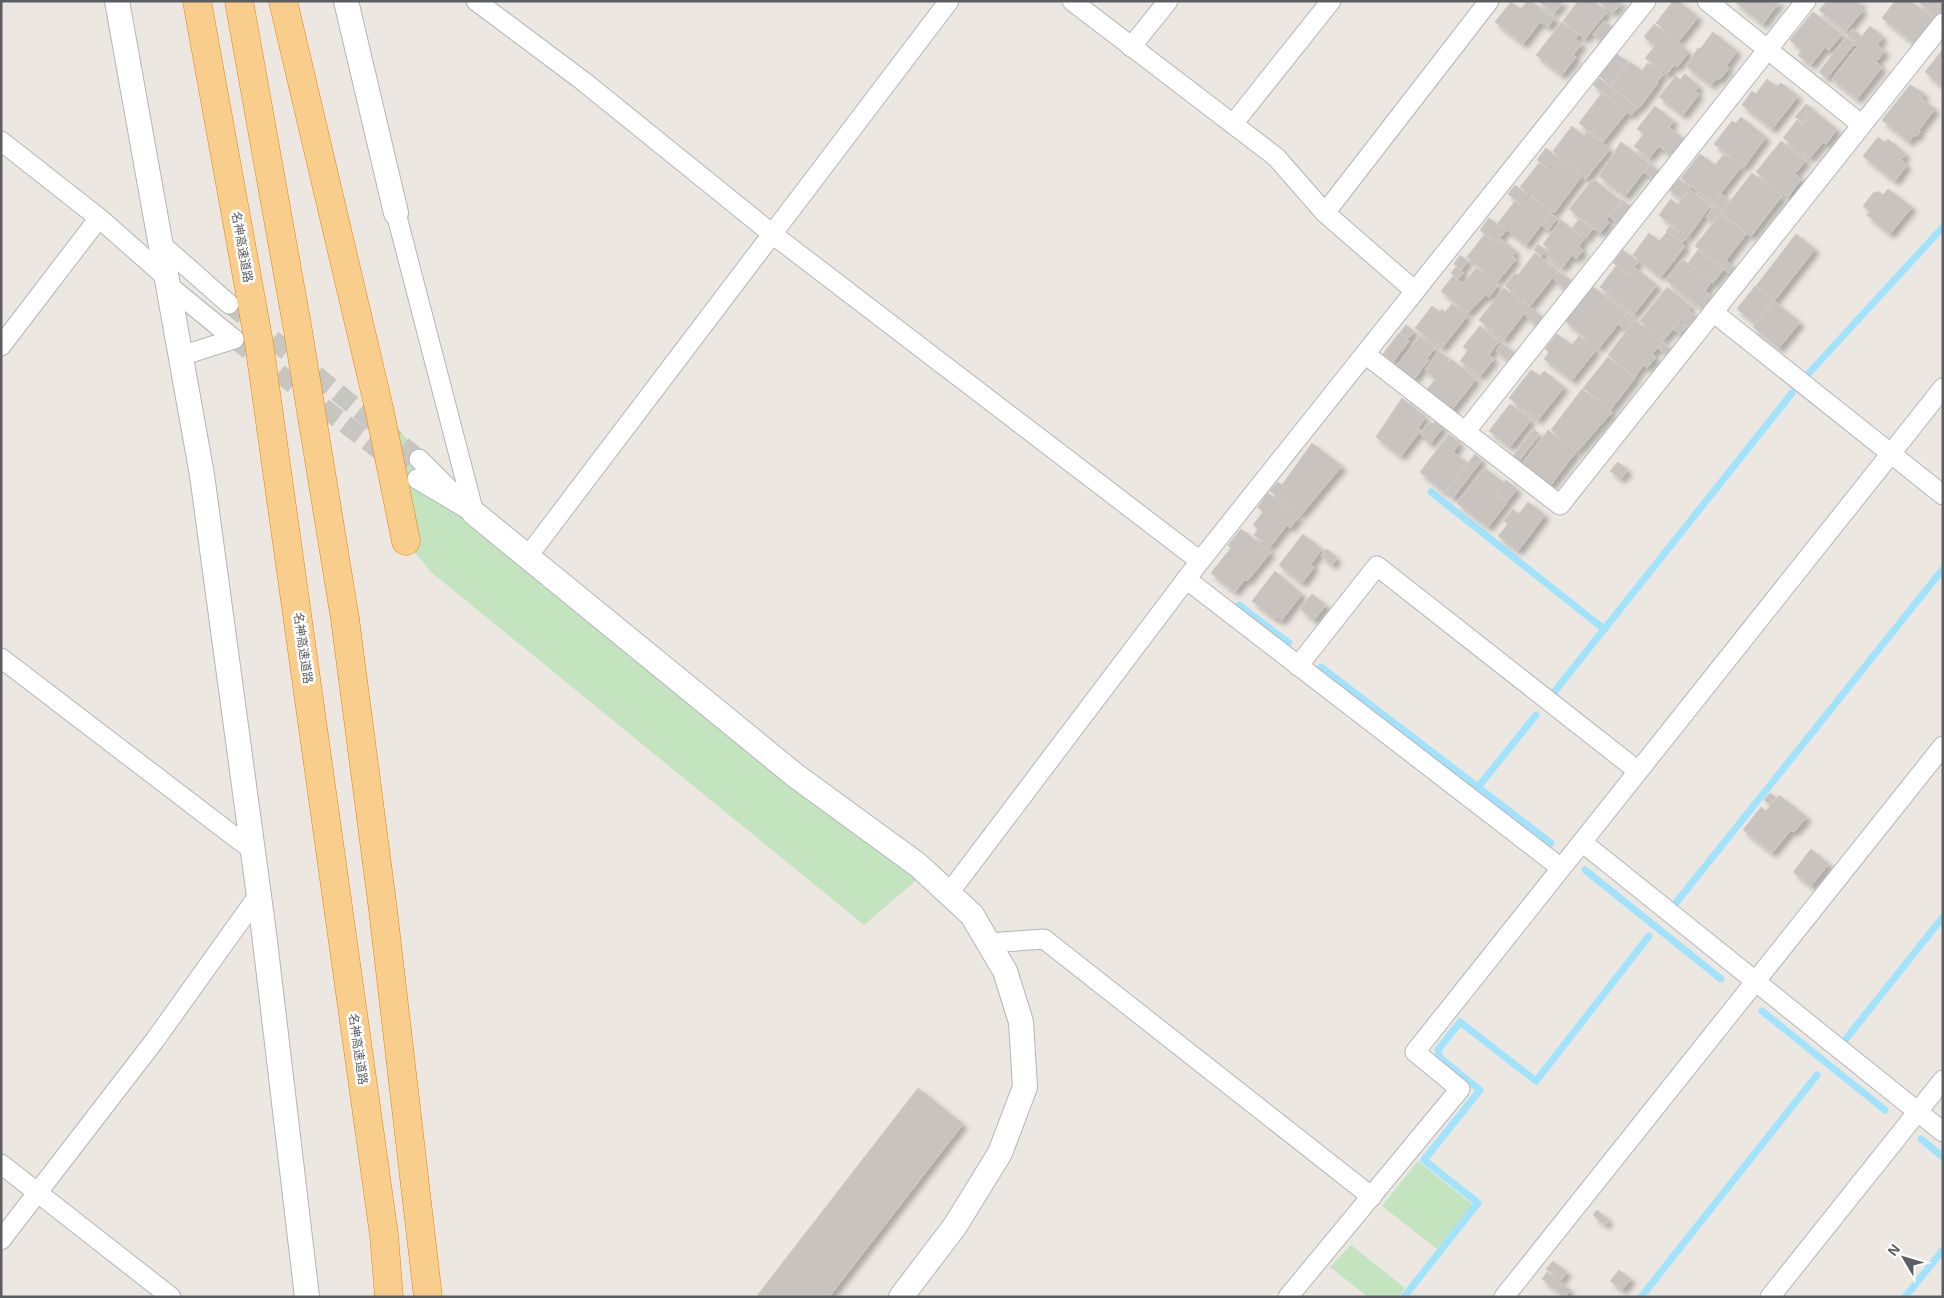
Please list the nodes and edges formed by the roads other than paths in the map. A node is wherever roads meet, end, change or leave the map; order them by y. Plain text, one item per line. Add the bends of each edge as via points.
1 (117, 1) edge
2 (197, 1) edge
3 (239, 1) edge
4 (283, 1) edge
5 (346, 1) edge
6 (476, 1) edge
7 (949, 1) edge
8 (1072, 1) edge
9 (1168, 1) edge
10 (1331, 1) edge
11 (1489, 1) edge
12 (1646, 1) edge
13 (1707, 1) edge
14 (1806, 1) edge
15 (1943, 23) edge
16 (1131, 48) junction
17 (1768, 49) junction
18 (1233, 124) junction
19 (1862, 124) junction
20 (1, 141) edge
21 (396, 213) joint
22 (1325, 213) junction
23 (99, 218) junction
24 (772, 233) junction
25 (161, 244) junction
26 (167, 281) junction
27 (1415, 291) junction
28 (229, 304) tunnel mouth
29 (1713, 312) junction
30 (1, 346) edge
31 (1365, 354) junction
32 (181, 356) junction
33 (1943, 388) edge
34 (1465, 432) junction
35 (1891, 454) junction
36 (419, 459) tunnel mouth
37 (417, 479) tunnel mouth
38 (1943, 495) edge
39 (470, 509) junction
40 (406, 541) dead end
41 (528, 556) junction
42 (1200, 561) junction
43 (1186, 579) junction
44 (1, 658) edge
45 (1298, 666) junction
46 (1943, 746) edge
47 (1638, 771) junction
48 (1582, 842) junction
49 (252, 850) junction
50 (1562, 868) junction
51 (949, 893) junction
52 (258, 896) junction
53 (988, 943) junction
54 (1755, 982) junction
55 (1943, 1080) edge
56 (1918, 1112) junction
57 (1943, 1132) edge
58 (1, 1164) edge
59 (38, 1192) junction
60 (1372, 1197) junction
61 (1, 1240) edge
62 (171, 1297) edge
63 (307, 1297) edge
64 (389, 1297) edge
65 (428, 1297) edge
66 (901, 1297) edge
67 (1288, 1297) edge
68 (1504, 1297) edge
69 (1770, 1297) edge

1 - 25 street
2 - 64 highway, 名神高速道路 via 261,353 381,1216
3 - 65 highway via 298,325 344,619 384,910
4 - 40 highway via 379,408
5 - 21 street
6 - 24 street via 583,81
7 - 24 street
8 - 16 street
9 - 16 street
10 - 18 street
11 - 22 street
12 - 27 street
13 - 17 street
14 - 17 street
15 - 19 street
16 - 18 street
17 - 19 street
17 - 34 street
18 - 22 street via 1276,157
19 - 29 street
20 - 23 street
21 - 39 street
22 - 27 street
23 - 26 street
23 - 30 street
24 - 41 street
24 - 42 street
25 - 26 street
25 - 28 street
26 - 32 street
26 - 32 street via 234,339
27 - 31 street
29 - 34 street via 1560,505
29 - 35 street
31 - 34 street
31 - 42 street
32 - 49 street via 202,475
33 - 35 street
35 - 38 street
35 - 47 street
36 - 39 street
37 - 39 street
39 - 41 street
41 - 51 street via 796,776 918,864
42 - 43 street
43 - 45 street
43 - 51 street
44 - 49 street
45 - 47 street via 1377,566
45 - 50 street
46 - 54 street
47 - 48 street
48 - 50 street
48 - 54 street
49 - 52 street
50 - 60 street via 1415,1052 1460,1089
51 - 53 street via 972,915
52 - 59 street via 155,1040
52 - 63 street
53 - 60 street via 1044,939
53 - 66 street via 1005,971 1021,1022 1025,1087 1000,1153 955,1226
54 - 56 street
54 - 68 street
55 - 56 street
56 - 57 street
56 - 69 street
58 - 59 street
59 - 61 street
59 - 62 street
60 - 67 street

